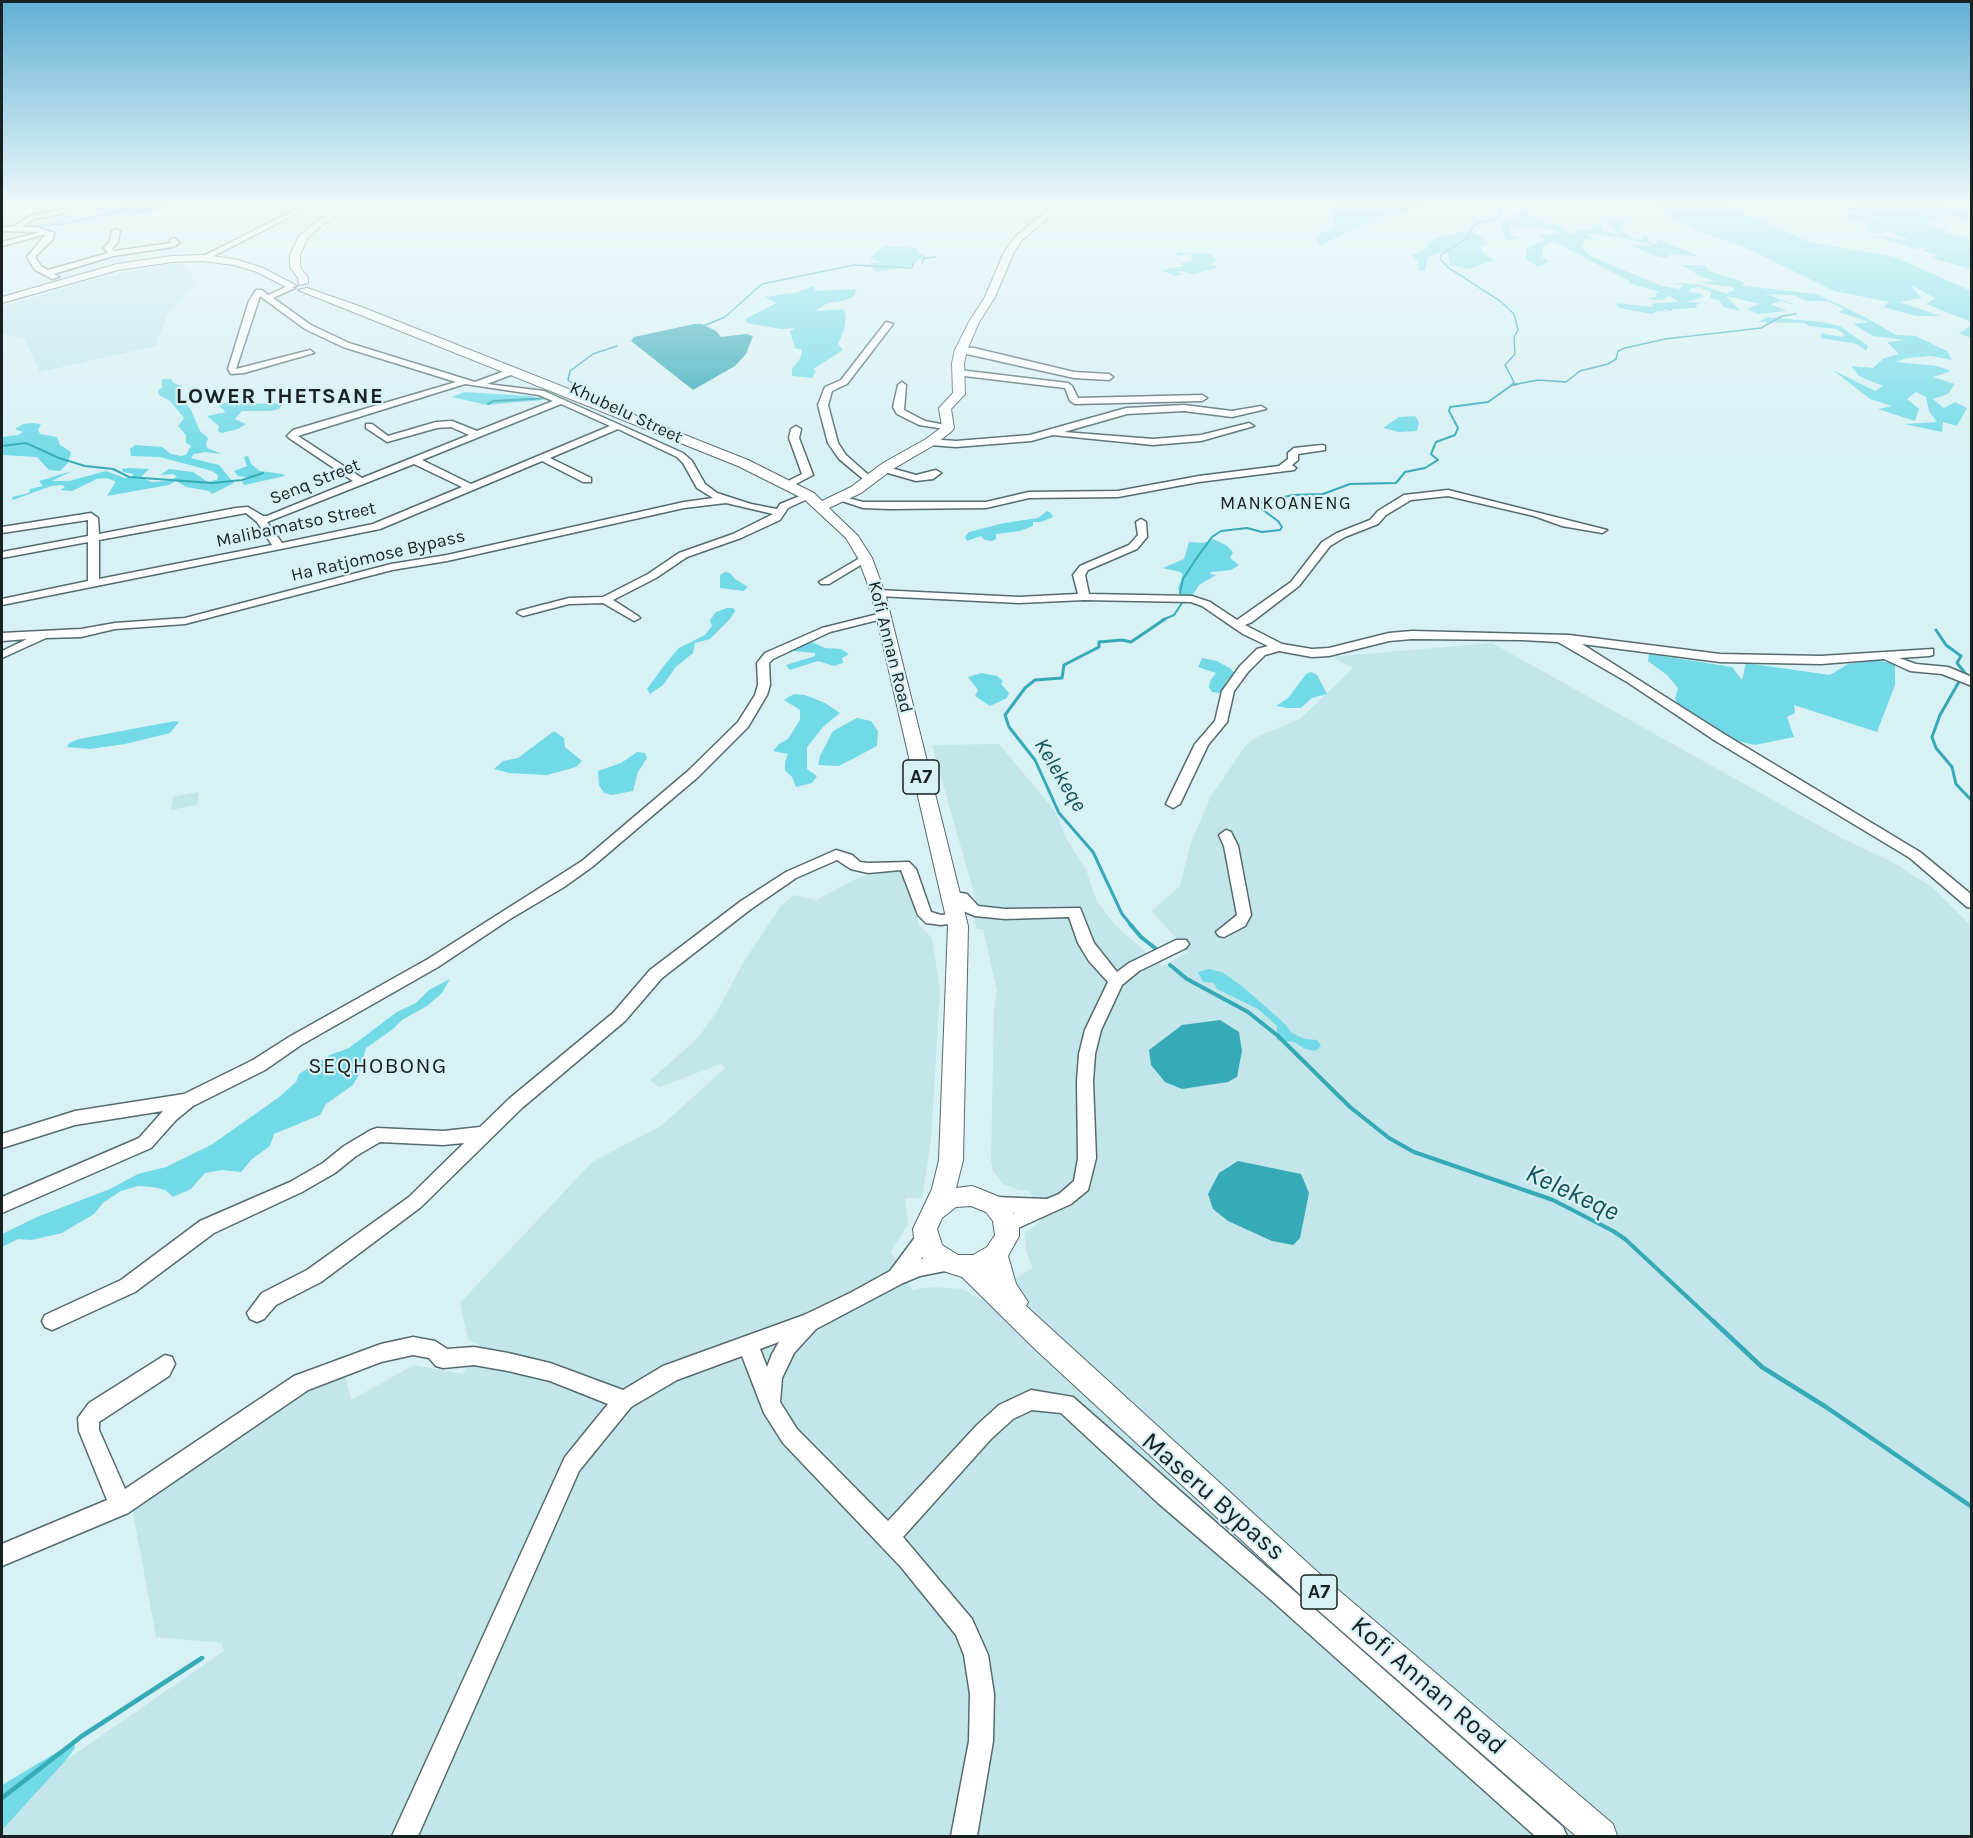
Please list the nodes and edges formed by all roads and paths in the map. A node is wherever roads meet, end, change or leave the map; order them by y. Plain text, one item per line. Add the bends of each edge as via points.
1 (37, 290) edge
2 (290, 290) edge
3 (309, 290) edge
4 (993, 290) edge
5 (259, 292) joint
6 (274, 296) junction
7 (2, 300) edge
8 (889, 324) dead end
9 (961, 350) junction
10 (310, 352) dead end
11 (513, 371) junction
12 (959, 373) junction
13 (1109, 377) dead end
14 (464, 382) junction
15 (476, 385) junction
16 (902, 385) dead end
17 (1202, 398) dead end
18 (1137, 400) junction
19 (561, 401) junction
20 (1261, 409) dead end
21 (1138, 411) junction
22 (369, 426) dead end
23 (618, 426) junction
24 (1250, 426) dead end
25 (948, 428) junction
26 (796, 429) dead end
27 (1054, 433) junction
28 (478, 435) junction
29 (930, 442) junction
30 (1322, 448) dead end
31 (543, 458) junction
32 (414, 460) junction
33 (884, 469) junction
34 (936, 474) dead end
35 (587, 480) dead end
36 (868, 480) junction
37 (360, 481) junction
38 (794, 482) dead end
39 (471, 488) junction
40 (809, 496) junction
41 (841, 499) junction
42 (725, 500) junction
43 (822, 506) junction
44 (778, 512) junction
45 (261, 520) junction
46 (1141, 522) dead end
47 (2, 530) edge
48 (1602, 530) dead end
49 (94, 538) junction
50 (279, 547) junction
51 (2, 555) edge
52 (865, 558) junction
53 (825, 582) dead end
54 (94, 585) junction
55 (878, 593) junction
56 (1084, 597) junction
57 (605, 600) junction
58 (2, 602) edge
59 (523, 613) dead end
60 (882, 616) junction
61 (634, 618) dead end
62 (1238, 624) junction
63 (44, 636) junction
64 (2, 637) edge
65 (1560, 639) junction
66 (1279, 647) junction
67 (1929, 652) dead end
68 (2, 655) edge
69 (1887, 657) junction
70 (1971, 682) edge
71 (1173, 804) dead end
72 (1226, 835) dead end
73 (950, 896) junction
74 (1971, 903) edge
75 (957, 918) junction
76 (1224, 932) dead end
77 (1181, 944) dead end
78 (1116, 981) junction
79 (187, 1101) junction
80 (483, 1134) junction
81 (2, 1141) edge
82 (951, 1160) junction
83 (983, 1200) junction
84 (2, 1204) edge
85 (1047, 1206) junction
86 (933, 1211) junction
87 (1007, 1225) junction
88 (926, 1238) junction
89 (996, 1255) junction
90 (958, 1265) junction
91 (896, 1276) junction
92 (257, 1313) dead end
93 (52, 1321) dead end
94 (810, 1322) junction
95 (1044, 1341) junction
96 (748, 1344) junction
97 (165, 1364) dead end
98 (624, 1400) junction
99 (771, 1406) junction
100 (120, 1505) junction
101 (886, 1538) junction
102 (2, 1555) edge
103 (405, 1836) edge
104 (964, 1836) edge
105 (1554, 1836) edge
106 (1601, 1836) edge

1 - 7 main road, Kofi Annan Road / A7
2 - 6 street
3 - 11 main road, Kofi Annan Road / A7
4 - 9 main road
5 - 6 street, Khubelu Street
5 - 10 street via 231,369 241,371
6 - 14 street, Khubelu Street via 323,336
8 - 36 street via 844,382 828,389 823,405 833,443 842,457
9 - 12 main road
9 - 13 street via 1074,375
11 - 15 street
11 - 40 main road, Kofi Annan Road / A7 via 743,462
12 - 18 street via 1068,386 1075,401
12 - 25 main road via 959,394 945,408
14 - 15 street, Khubelu Street
14 - 37 street via 292,436
15 - 19 street, Khubelu Street via 541,393
16 - 25 street via 900,412 922,423
17 - 18 street
18 - 21 street
19 - 23 street, Khubelu Street
19 - 28 street, Senq Street
20 - 21 street via 1232,414 1194,409
21 - 27 street via 1099,418
22 - 28 street via 387,439 452,424
23 - 31 street, Malibamatso Street
23 - 42 street, Khubelu Street via 680,454 705,490
24 - 27 street via 1201,438 1153,442
25 - 29 main road
26 - 38 street via 794,438 808,475
27 - 29 street via 1019,440
28 - 32 street, Senq Street
29 - 33 main road
30 - 41 street via 1297,450 1284,467 1288,468 1118,494 1029,495 986,505 863,505
31 - 35 street
31 - 39 street, Malibamatso Street
32 - 37 street, Senq Street
32 - 39 street
33 - 34 street via 916,478
33 - 36 main road
36 - 41 main road
37 - 45 street, Senq Street
39 - 50 street, Malibamatso Street via 376,527
40 - 43 main road, Kofi Annan Road / A7
40 - 44 street
41 - 43 main road
42 - 44 street, Khubelu Street
42 - 63 street, Ha Ratjomose Bypass via 392,567 185,621
43 - 52 main road, Kofi Annan Road / A7 via 851,536
44 - 57 street via 776,518 737,536 683,555
45 - 49 street, Senq Street via 248,510 236,511
45 - 50 street
46 - 56 street via 1143,535 1133,547 1084,568 1079,575
47 - 49 street via 91,516
48 - 62 street via 1448,493 1408,497 1374,522 1326,544 1295,584
49 - 51 street, Senq Street
49 - 54 street
50 - 54 street, Malibamatso Street
52 - 53 street
52 - 55 main road, Kofi Annan Road / A7
54 - 58 street, Malibamatso Street
55 - 56 street via 1019,600
55 - 60 main road, Kofi Annan Road / A7
56 - 62 street via 1192,599
57 - 59 street via 569,601
57 - 61 street
60 - 73 main road, Kofi Annan Road / A7
60 - 79 street via 826,630 769,656 763,663 763,691 743,724 693,774 569,877 433,963 259,1065
62 - 66 street
63 - 64 street, Ha Ratjomose Bypass
63 - 68 street
65 - 66 street via 1412,635 1329,652
65 - 69 street via 1720,658
65 - 74 street via 1915,855
66 - 71 street via 1261,652 1228,691 1221,722 1202,744
67 - 69 street
69 - 70 street via 1914,668 1944,670
72 - 76 street via 1244,915
73 - 75 main road, Kofi Annan Road / A7
73 - 78 street via 962,898 975,911 989,913 1075,912 1094,957
75 - 80 street via 941,920 924,915 909,869 904,865 868,868 837,855 820,861 746,905 656,974 619,1017
75 - 82 main road, Kofi Annan Road / A7
77 - 78 street via 1134,967
78 - 85 street via 1093,1030 1087,1054 1087,1158 1082,1185 1065,1199
79 - 81 street via 75,1118
79 - 84 street via 144,1143
80 - 92 street via 415,1202 314,1276 268,1299
80 - 93 street via 443,1138 377,1135 287,1191 207,1227 128,1286
82 - 83 main road
82 - 86 main road, Kofi Annan Road / A7 via 944,1189
83 - 85 street
83 - 86 main road via 950,1198
83 - 87 main road via 1002,1214
85 - 87 street
86 - 88 main road, A7
87 - 89 main road via 1007,1236
88 - 90 main road, A7 via 933,1253
88 - 91 street
89 - 90 main road via 978,1265
89 - 95 main road, Kofi Annan Road / A7 via 1005,1289
90 - 91 street via 919,1268
90 - 95 main road, Kofi Annan Road / A7
91 - 94 street
94 - 96 street
94 - 99 street via 778,1361 772,1378
95 - 106 main road, Kofi Annan Road / A7 via 1313,1587
96 - 98 street via 670,1373
96 - 99 street
97 - 100 street via 162,1370 88,1418 89,1431
98 - 100 street via 550,1372 474,1356 443,1359 435,1350 413,1346 381,1353 301,1383
98 - 103 street via 573,1464 537,1536
99 - 101 street via 790,1436
100 - 102 street
101 - 104 street via 909,1559 963,1627 976,1655 982,1694 981,1741
101 - 105 street, Maseru Bypass via 1006,1412 1031,1400 1066,1404

